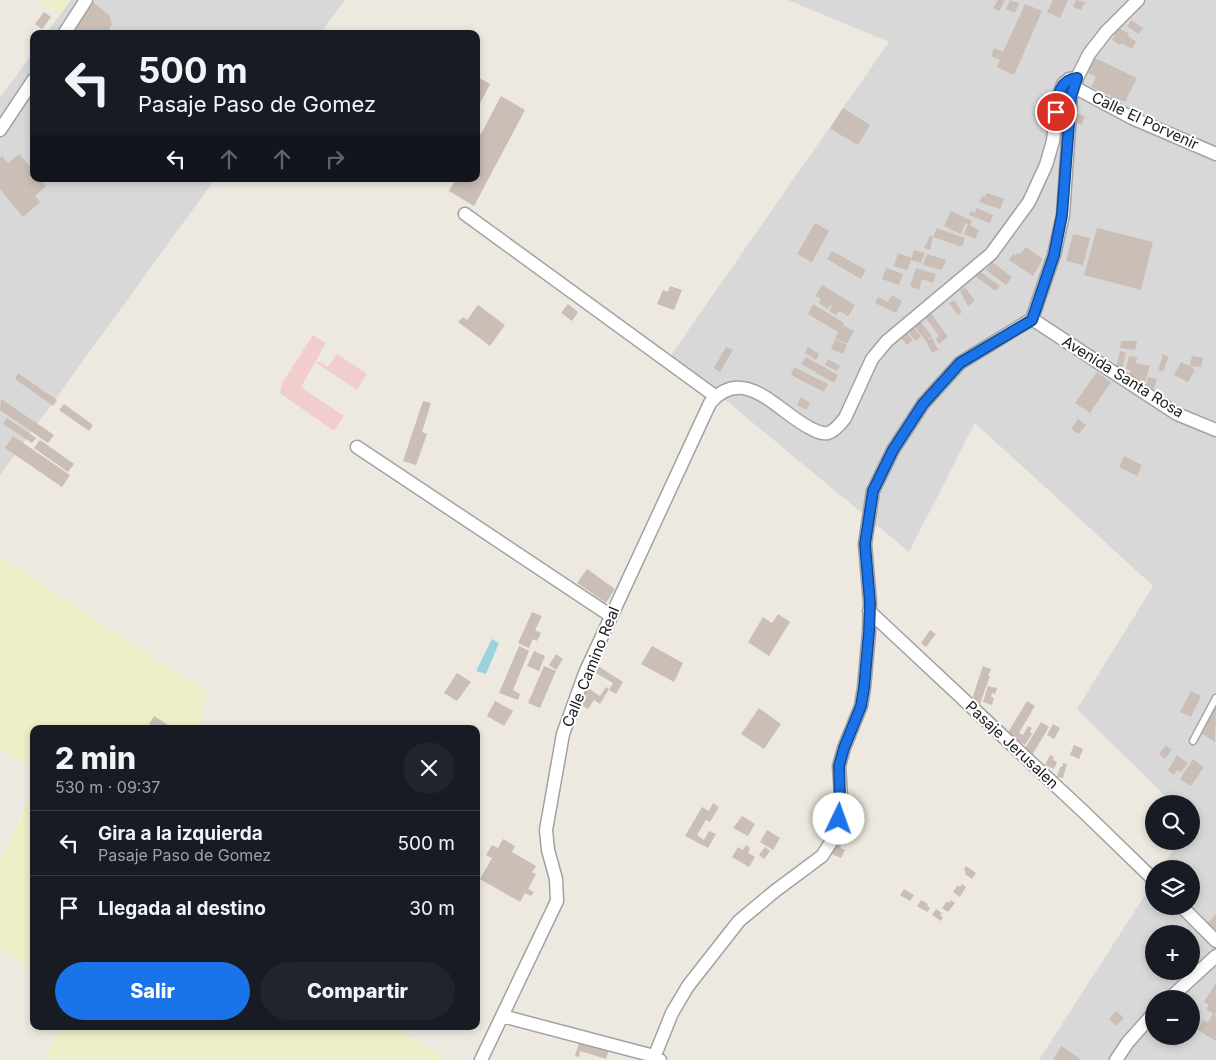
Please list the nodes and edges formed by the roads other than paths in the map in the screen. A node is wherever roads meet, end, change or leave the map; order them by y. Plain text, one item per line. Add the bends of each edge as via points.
1 (86, 0) edge
2 (1132, 2) edge
3 (67, 30) edge
4 (1076, 82) junction
5 (30, 85) edge
6 (0, 130) edge
7 (1216, 154) edge
8 (465, 214) dead end
9 (1032, 320) junction
10 (715, 396) junction
11 (1216, 430) edge
12 (357, 448) dead end
13 (870, 610) junction
14 (611, 616) junction
15 (1216, 698) edge
16 (1193, 741) dead end
17 (1145, 871) edge
18 (1190, 915) edge
19 (1216, 941) edge
20 (1216, 956) edge
21 (1179, 990) edge
22 (502, 1016) junction
23 (1145, 1023) edge
24 (656, 1059) edge
25 (481, 1060) edge
26 (1116, 1060) edge

1 - 3 street
2 - 4 street via 1089,54
4 - 7 street, Calle El Porvenir via 1132,118
4 - 9 street via 1071,97 1062,215 1054,255
4 - 10 street via 1069,79 1063,84 1046,166 1029,202 991,254 887,341 872,359 845,418 830,433 820,433 801,424 762,394 749,389 735,388
5 - 6 street
8 - 10 street
9 - 11 street, Avenida Santa Rosa via 1177,414
9 - 13 street via 960,363 923,404 893,450 873,491 865,544
10 - 14 street, Calle Camino Real
12 - 14 street
13 - 17 street, Pasaje Jerusalen
13 - 24 street via 864,688 861,706 839,766 839,819 833,839 822,856 739,921 688,986 672,1013
14 - 22 street, Calle Camino Real via 585,673 563,734 546,830 556,879 556,901
15 - 16 lane
18 - 19 street
20 - 21 street
22 - 24 street
22 - 25 street, Calle Camino Real
23 - 26 street

